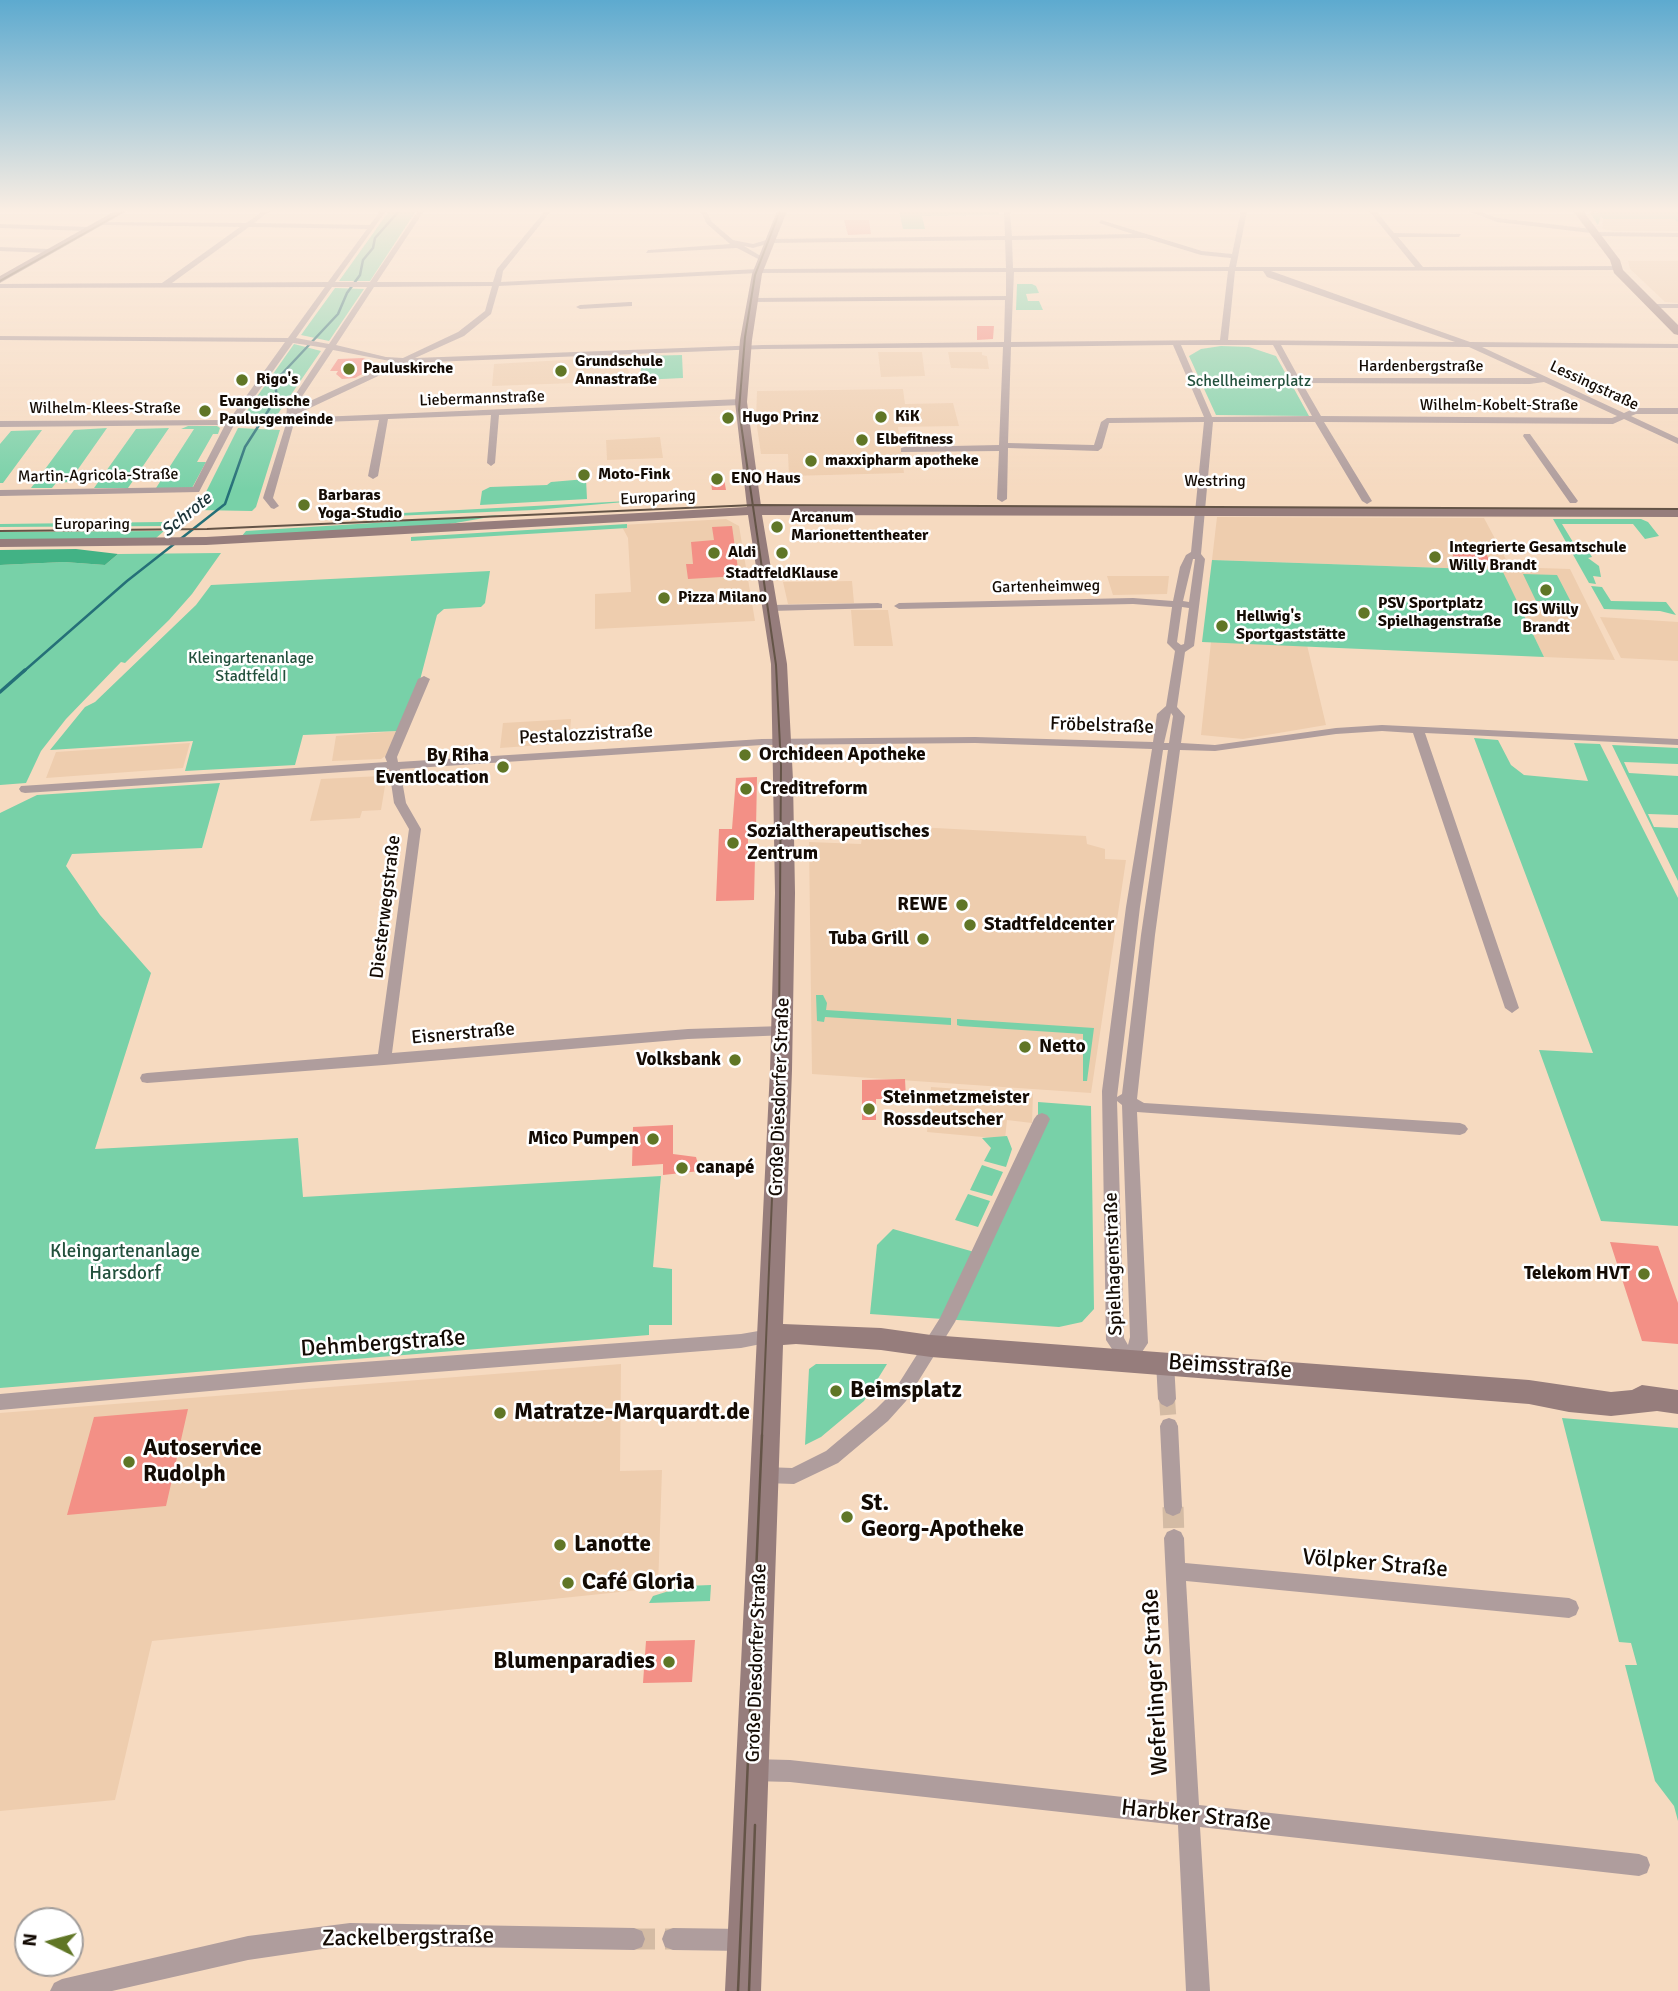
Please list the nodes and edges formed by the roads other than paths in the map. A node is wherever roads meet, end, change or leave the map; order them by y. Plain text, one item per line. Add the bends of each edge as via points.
1 (317, 304) edge
2 (360, 304) edge
3 (491, 304) edge
4 (615, 304) joint
5 (629, 304) dead end
6 (752, 304) edge
7 (1009, 304) edge
8 (1228, 304) edge
9 (1353, 304) edge
10 (1652, 306) joint
11 (1678, 306) edge
12 (580, 307) dead end
13 (1678, 332) edge
14 (0, 338) edge
15 (291, 341) junction
16 (1224, 342) junction
17 (1177, 344) junction
18 (1006, 345) junction
19 (1277, 345) junction
20 (1472, 345) junction
21 (1678, 346) edge
22 (331, 347) junction
23 (746, 347) junction
24 (401, 361) junction
25 (1546, 379) junction
26 (1296, 380) junction
27 (741, 402) junction
28 (1678, 411) edge
29 (495, 413) junction
30 (1624, 416) junction
31 (290, 418) junction
32 (384, 418) junction
33 (1209, 419) junction
34 (1318, 419) junction
35 (234, 422) junction
36 (253, 422) joint
37 (0, 424) edge
38 (1527, 436) dead end
39 (1678, 441) edge
40 (1003, 446) junction
41 (904, 450) dead end
42 (491, 463) dead end
43 (373, 476) dead end
44 (0, 493) edge
45 (1002, 499) junction
46 (1367, 500) junction
47 (1573, 501) junction
48 (1678, 501) edge
49 (754, 504) junction
50 (1200, 505) junction
51 (274, 506) dead end
52 (1678, 513) edge
53 (0, 543) edge
54 (1196, 554) junction
55 (1179, 604) junction
56 (1194, 605) junction
57 (878, 606) dead end
58 (899, 606) dead end
59 (771, 608) junction
60 (1180, 650) junction
61 (424, 679) dead end
62 (1171, 707) junction
63 (1418, 730) junction
64 (783, 741) junction
65 (1678, 742) edge
66 (1158, 748) junction
67 (1174, 748) junction
68 (392, 764) junction
69 (25, 789) dead end
70 (1512, 1009) dead end
71 (783, 1031) junction
72 (384, 1060) junction
73 (147, 1078) dead end
74 (1110, 1091) junction
75 (1129, 1102) junction
76 (1042, 1119) dead end
77 (1460, 1129) dead end
78 (770, 1336) junction
79 (930, 1346) junction
80 (1128, 1359) junction
81 (1165, 1362) junction
82 (1167, 1399) tunnel mouth
83 (1666, 1401) edge
84 (0, 1402) edge
85 (1169, 1426) tunnel mouth
86 (765, 1475) junction
87 (1173, 1507) tunnel mouth
88 (1174, 1538) tunnel mouth
89 (1177, 1571) junction
90 (1569, 1608) dead end
91 (752, 1770) junction
92 (1189, 1815) junction
93 (1639, 1865) dead end
94 (634, 1938) tunnel mouth
95 (673, 1939) tunnel mouth
96 (746, 1940) junction
97 (62, 1991) edge
98 (743, 1991) edge
99 (1198, 1991) edge

1 - 15 street
2 - 22 street
3 - 24 street via 489,311 461,334
4 - 5 street
4 - 12 street
6 - 23 main road, Große Diesdorfer Straße
7 - 18 street
8 - 16 street
9 - 20 street, Lessingstraße
10 - 11 street
10 - 13 main road
14 - 15 street
15 - 22 street
15 - 35 street
16 - 17 street
16 - 19 street
17 - 18 street
17 - 33 street
18 - 23 street
18 - 40 street
19 - 20 street
19 - 26 street
20 - 21 street
20 - 25 street, Lessingstraße
22 - 24 street
22 - 31 street via 291,407
23 - 24 street
23 - 27 main road, Große Diesdorfer Straße
24 - 31 street
25 - 26 street, Hardenbergstraße
25 - 30 street, Lessingstraße
26 - 34 street
27 - 29 street, Liebermannstraße
27 - 49 main road, Große Diesdorfer Straße
28 - 30 street, Wilhelm-Kobelt-Straße via 1637,411
29 - 32 street, Liebermannstraße
29 - 42 street
30 - 34 street, Wilhelm-Kobelt-Straße via 1614,421
30 - 39 street, Lessingstraße
31 - 32 street, Liebermannstraße
31 - 36 street, Liebermannstraße
31 - 51 street via 268,498
32 - 43 street
33 - 34 street
33 - 40 street via 1108,420 1097,448
33 - 50 street, Spielhagenstraße
34 - 46 street
35 - 36 street, Wilhelm-Klees-Straße
35 - 37 street, Wilhelm-Klees-Straße
35 - 44 street, Martin-Agricola-Straße via 197,490
38 - 47 street
40 - 41 street
40 - 45 street
45 - 49 main road, Westring
45 - 50 main road, Westring
46 - 47 main road, Westring
46 - 50 main road, Westring
47 - 48 main road, Westring
49 - 50 main road, Westring
49 - 53 main road, Europaring via 567,508 437,528 188,542
49 - 59 main road, Große Diesdorfer Straße
50 - 52 main road, Westring
50 - 54 street, Spielhagenstraße
54 - 55 street, Spielhagenstraße via 1185,567
54 - 56 street, Spielhagenstraße via 1200,559
55 - 56 street, Gartenheimweg
55 - 58 street, Gartenheimweg
55 - 60 street, Spielhagenstraße via 1172,643
56 - 60 street, Spielhagenstraße via 1189,646
57 - 59 street
59 - 64 main road, Große Diesdorfer Straße
60 - 62 street, Spielhagenstraße
61 - 68 street
62 - 66 street, Spielhagenstraße via 1163,714
62 - 67 street, Spielhagenstraße via 1178,716
63 - 65 street, Fröbelstraße
63 - 67 street, Fröbelstraße via 1346,730 1238,747
63 - 70 street
64 - 66 street, Fröbelstraße via 975,740
64 - 68 street, Pestalozzistraße
64 - 71 main road, Große Diesdorfer Straße
66 - 67 street, Fröbelstraße
66 - 74 street, Spielhagenstraße
67 - 75 street, Spielhagenstraße
68 - 69 street, Pestalozzistraße
68 - 72 street, Diesterwegstraße via 400,803 415,829
71 - 72 street, Eisnerstraße via 688,1034
71 - 78 main road, Große Diesdorfer Straße
72 - 73 street, Eisnerstraße
74 - 75 street
74 - 80 street, Spielhagenstraße via 1115,1340
75 - 77 street via 1142,1108
75 - 80 street, Spielhagenstraße via 1139,1343
76 - 79 street via 946,1322
78 - 79 main road via 807,1333
78 - 84 street, Dehmbergstraße
78 - 86 main road, Große Diesdorfer Straße
79 - 80 main road, Beimsstraße
79 - 86 street via 900,1396 832,1457 794,1476
80 - 81 main road, Beimsstraße
81 - 82 street
81 - 83 main road, Beimsstraße via 1530,1392 1611,1404
85 - 87 street
86 - 91 main road, Große Diesdorfer Straße
88 - 89 street, Weferlinger Straße
89 - 90 street, Völpker Straße
89 - 92 street, Weferlinger Straße
91 - 92 street, Harbker Straße
91 - 96 main road, Große Diesdorfer Straße
92 - 93 street, Harbker Straße
92 - 99 street, Weferlinger Straße
94 - 97 street, Zackelbergstraße via 350,1934 248,1948
95 - 96 street
96 - 98 main road, Große Diesdorfer Straße

